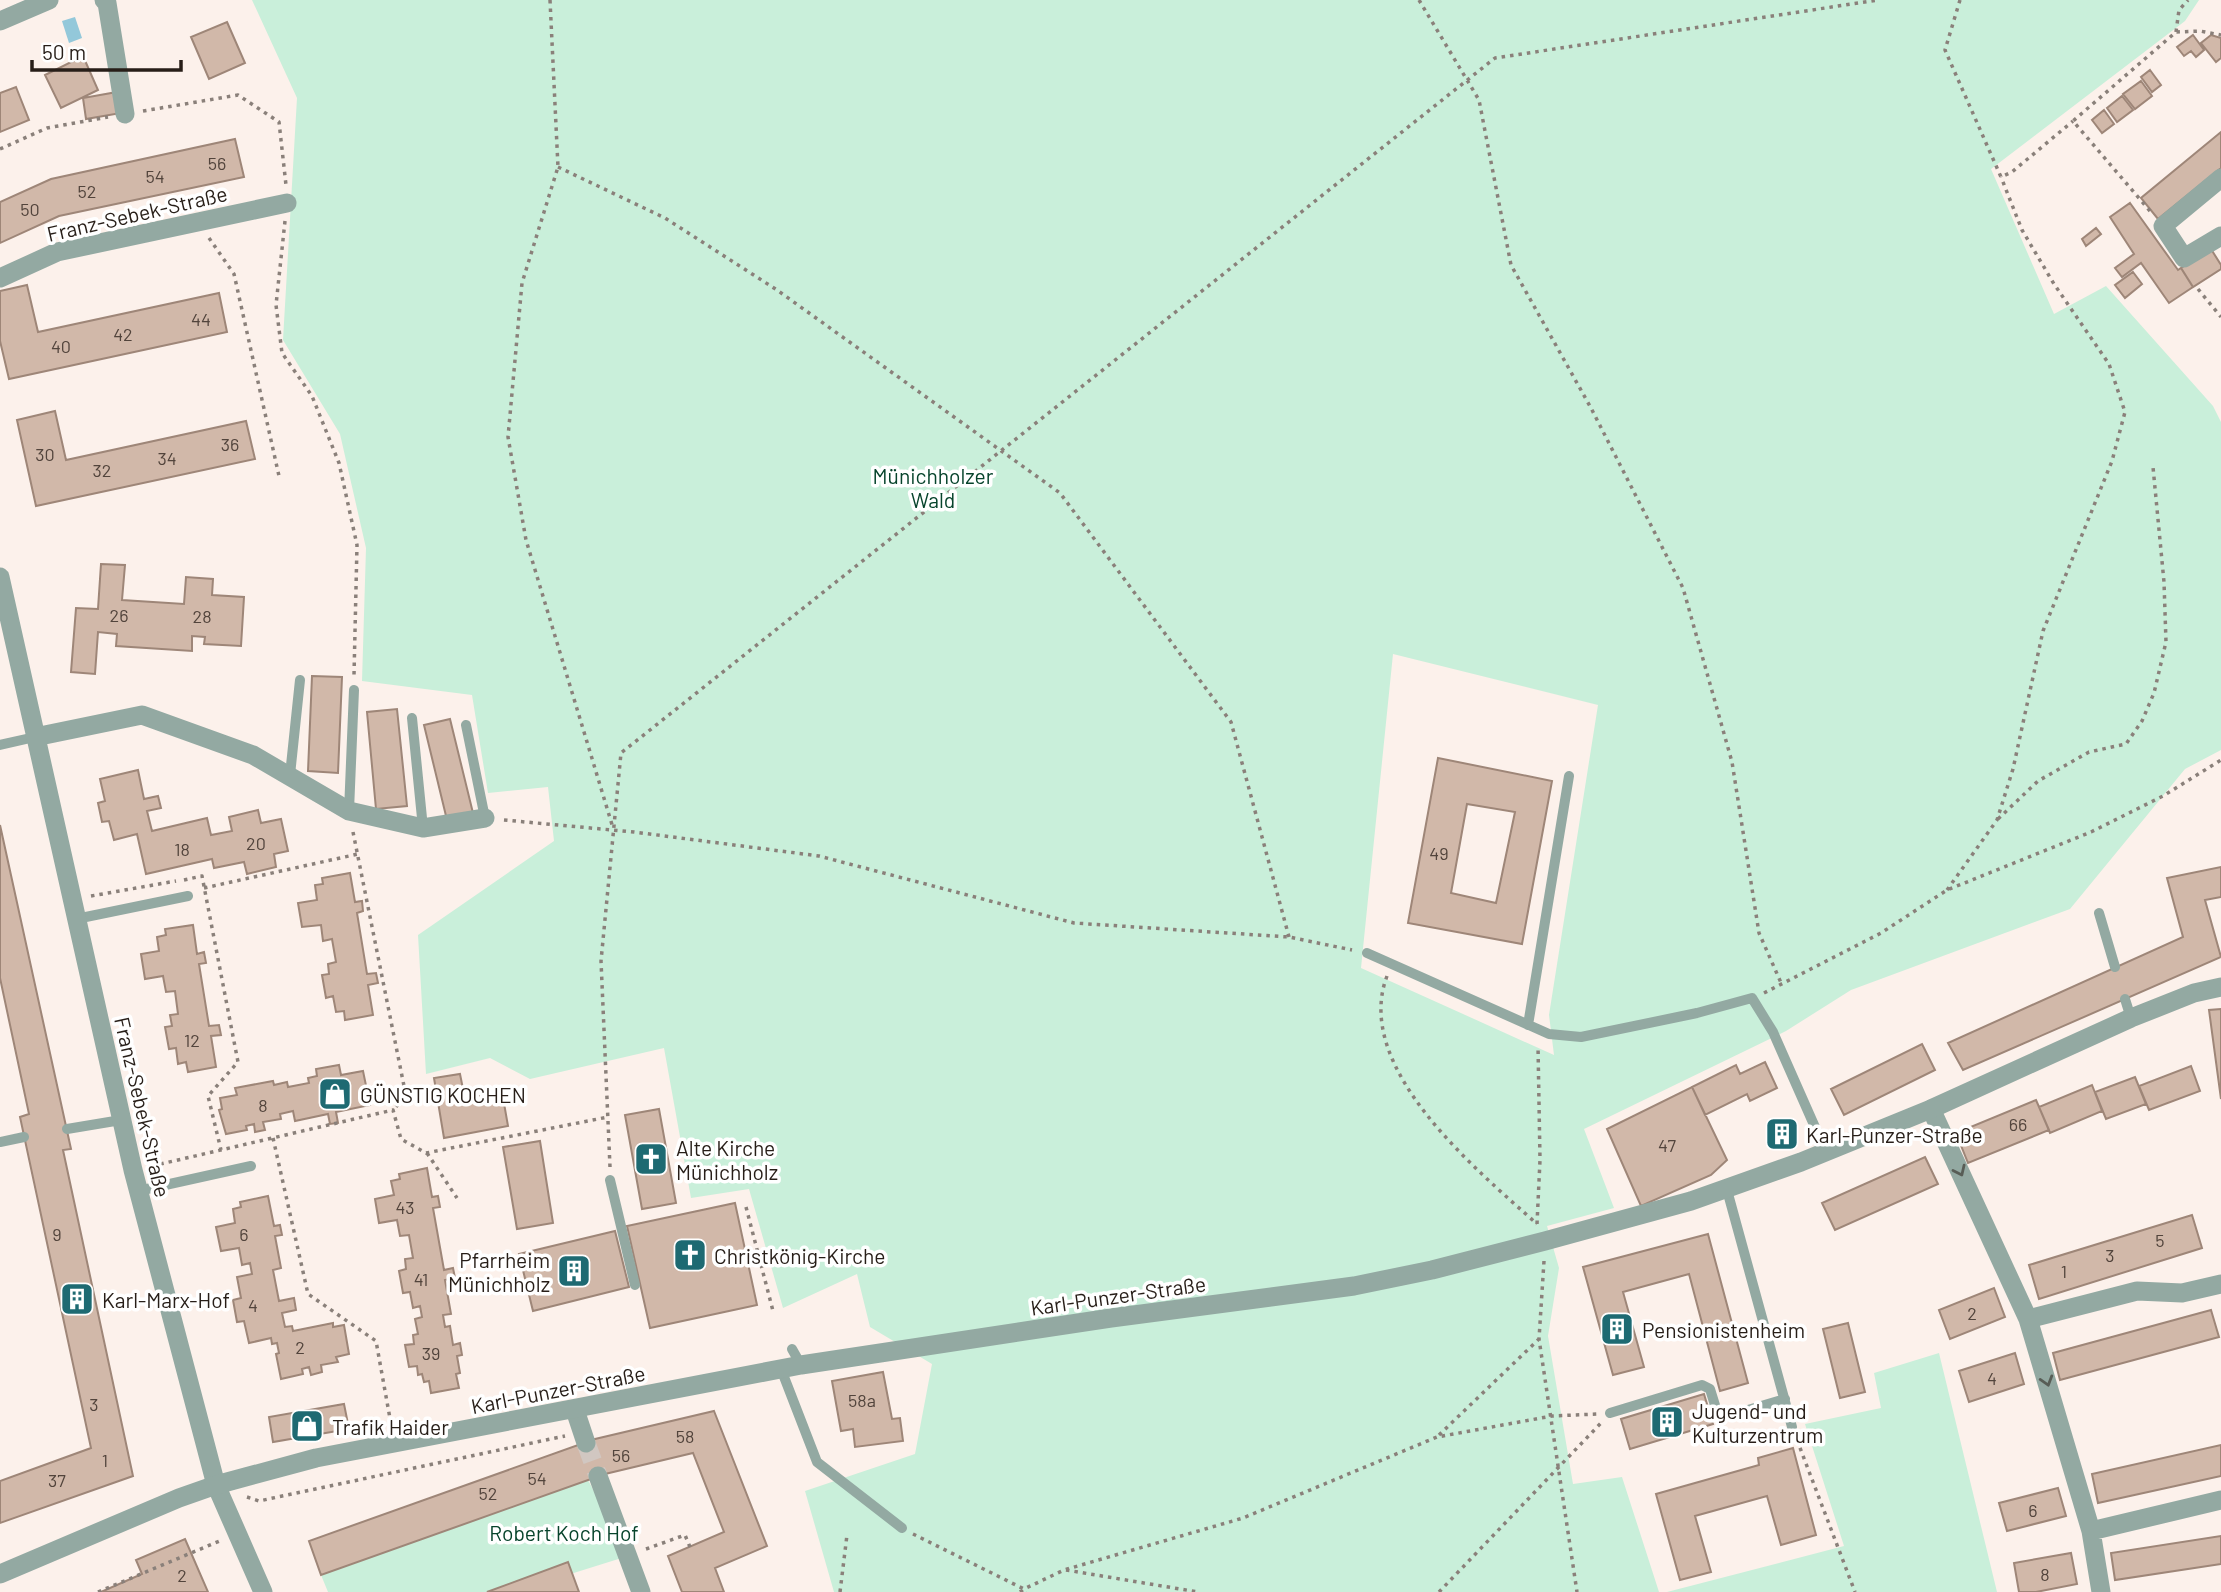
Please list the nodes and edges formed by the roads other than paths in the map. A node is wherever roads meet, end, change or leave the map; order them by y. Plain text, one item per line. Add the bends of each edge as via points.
1 (49, 0) edge
2 (104, 0) edge
3 (0, 21) edge
4 (125, 114) dead end
5 (2221, 178) edge
6 (288, 203) dead end
7 (2221, 236) edge
8 (0, 278) edge
9 (0, 577) edge
10 (300, 680) dead end
11 (354, 690) road end
12 (412, 718) dead end
13 (466, 725) dead end
14 (35, 737) junction
15 (0, 745) edge
16 (290, 775) junction
17 (1569, 776) dead end
18 (349, 811) junction
19 (485, 818) joint
20 (423, 828) junction
21 (188, 896) dead end
22 (74, 909) junction
23 (2099, 913) dead end
24 (1367, 953) road end
25 (2115, 967) dead end
26 (2221, 987) edge
27 (1534, 1028) junction
28 (1931, 1110) junction
29 (121, 1121) junction
30 (66, 1129) dead end
31 (24, 1137) dead end
32 (0, 1142) edge
33 (1826, 1152) junction
34 (251, 1166) dead end
35 (610, 1180) road end
36 (1727, 1190) junction
37 (138, 1191) junction
38 (2221, 1284) edge
39 (635, 1285) dead end
40 (2028, 1319) junction
41 (781, 1369) junction
42 (1785, 1399) junction
43 (575, 1410) junction
44 (1610, 1413) road end
45 (1792, 1427) road end
46 (586, 1443) tunnel mouth
47 (598, 1476) tunnel mouth
48 (216, 1485) junction
49 (2221, 1500) edge
50 (902, 1528) road end
51 (2091, 1531) junction
52 (0, 1574) edge
53 (263, 1592) edge
54 (641, 1592) edge
55 (2101, 1592) edge

1 - 3 street
2 - 4 street
5 - 7 street via 2163,226 2184,258
6 - 8 street, Franz-Sebek-Straße via 57,252
9 - 14 street, Franz-Sebek-Straße
10 - 16 lane
11 - 18 lane
12 - 20 lane
13 - 19 lane
14 - 15 lane
14 - 16 street via 142,715 253,755
14 - 22 street, Franz-Sebek-Straße
16 - 18 street
17 - 27 lane
18 - 20 street
19 - 20 street
21 - 22 lane
22 - 29 street, Franz-Sebek-Straße
23 - 25 lane
24 - 27 lane
26 - 28 street, Karl-Punzer-Straße via 2128,1009
27 - 33 lane via 1581,1037 1752,999 1773,1032
28 - 33 street, Karl-Punzer-Straße
28 -> 40 street
29 - 30 lane
29 - 37 street, Franz-Sebek-Straße
31 - 32 lane
33 - 36 street, Karl-Punzer-Straße
34 - 37 lane
35 - 39 lane
36 - 41 street, Karl-Punzer-Straße via 1541,1233 1432,1270 1354,1286 796,1357
36 - 42 lane
37 - 48 street, Franz-Sebek-Straße
38 - 40 street via 2182,1293 2137,1291
40 -> 51 street
41 - 43 street, Karl-Punzer-Straße
41 - 50 lane via 817,1462
42 - 44 lane via 1721,1418 1710,1389 1702,1385
42 - 45 lane
43 - 46 street
43 - 48 street, Karl-Punzer-Straße via 316,1458
47 - 54 street
48 - 52 street, Karl-Punzer-Straße
48 - 53 street, Franz-Sebek-Straße
49 - 51 street
51 - 55 street

